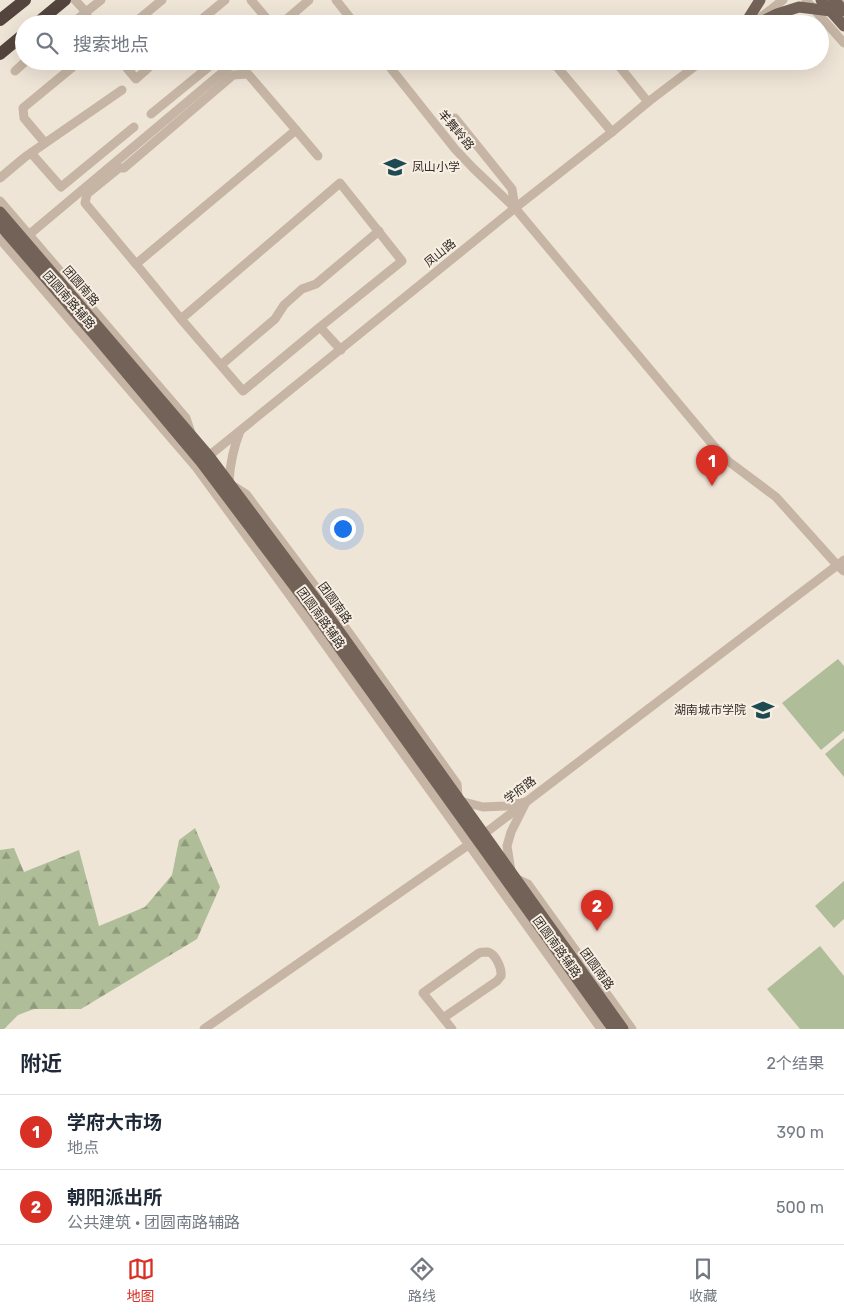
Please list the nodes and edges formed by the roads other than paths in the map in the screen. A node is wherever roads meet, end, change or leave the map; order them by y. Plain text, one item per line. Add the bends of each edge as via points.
1 (25, 0) edge
2 (65, 0) edge
3 (75, 0) edge
4 (101, 0) edge
5 (162, 0) edge
6 (225, 0) edge
7 (251, 0) edge
8 (309, 0) edge
9 (336, 0) edge
10 (760, 0) edge
11 (783, 0) edge
12 (806, 0) edge
13 (839, 4) edge
14 (818, 5) edge
15 (86, 12) junction
16 (47, 15) edge
17 (82, 15) edge
18 (87, 15) edge
19 (144, 15) edge
20 (207, 15) edge
21 (264, 15) edge
22 (292, 15) edge
23 (348, 15) edge
24 (751, 15) edge
25 (763, 15) edge
26 (775, 15) edge
27 (0, 20) edge
28 (829, 21) edge
29 (844, 26) edge
30 (15, 42) edge
31 (844, 43) edge
32 (0, 54) edge
33 (69, 70) edge
34 (129, 70) edge
35 (146, 70) edge
36 (205, 70) edge
37 (225, 70) edge
38 (392, 70) edge
39 (560, 70) edge
40 (622, 70) edge
41 (690, 70) edge
42 (122, 90) dead end
43 (648, 102) junction
44 (151, 114) dead end
45 (455, 118) dead end
46 (134, 127) dead end
47 (296, 130) junction
48 (612, 132) junction
49 (45, 144) junction
50 (32, 153) junction
51 (318, 156) dead end
52 (0, 178) edge
53 (0, 201) edge
54 (516, 208) junction
55 (0, 212) edge
56 (0, 226) edge
57 (378, 231) junction
58 (26, 237) junction
59 (0, 238) edge
60 (136, 264) junction
61 (181, 319) junction
62 (320, 327) junction
63 (341, 350) junction
64 (221, 365) junction
65 (240, 431) junction
66 (202, 462) junction
67 (230, 483) junction
68 (842, 565) edge
69 (459, 799) junction
70 (526, 802) junction
71 (476, 839) junction
72 (513, 875) junction
73 (443, 1018) junction
74 (204, 1029) edge
75 (452, 1029) edge
76 (601, 1029) edge
77 (613, 1029) edge
78 (623, 1029) edge
79 (632, 1029) edge

1 - 27 highway
2 - 16 highway
3 - 15 street
4 - 15 street
5 - 19 street
6 - 20 street
7 - 21 street
8 - 22 street
9 - 23 street
10 - 24 main road
11 - 25 street
12 - 14 street
13 - 14 main road
13 - 29 main road
14 - 26 main road via 798,7
15 - 17 street
15 - 18 street
28 - 31 street
30 - 32 highway
33 - 49 street via 23,108 24,118
34 - 35 street via 136,79
36 - 44 street
37 - 58 street
38 - 54 street, 羊舞岭路 via 455,149
39 - 48 street
40 - 43 street
41 - 43 street, 凤山路
42 - 49 street
43 - 48 street, 凤山路
45 - 54 street via 512,189
46 - 50 street via 60,187
47 - 51 street
47 - 60 street
47 - 60 street via 248,74 233,75 124,168 119,168 87,194 85,203
48 - 54 street, 凤山路
49 - 50 street
50 - 52 street
53 - 58 street
54 - 63 street, 凤山路
54 - 68 street via 713,445 728,461 776,496
55 - 58 main road, 团圆南路
56 - 66 main road, 团圆南路
57 - 61 street via 340,183
57 - 62 street via 402,261
57 - 64 street via 316,284 296,294 275,319
58 - 66 main road, 团圆南路 via 192,436
59 - 66 street, 团圆南路辅路
60 - 61 street
61 - 64 street
62 - 63 street
62 - 64 street via 243,391
63 - 65 street, 凤山路
65 - 66 street, 凤山路
65 - 67 street via 230,462
66 - 67 main road, 团圆南路
66 - 71 main road, 团圆南路
67 - 69 main road, 团圆南路
68 - 70 street, 学府路
69 - 70 street via 483,807
69 - 71 main road, 团圆南路
70 - 71 street, 学府路
70 - 72 street via 507,846
71 - 72 main road, 团圆南路
71 - 74 street, 学府路
71 - 76 street, 团圆南路辅路
71 - 77 main road, 团圆南路
72 - 78 main road, 团圆南路
72 - 79 street, 团圆南路辅路 via 528,884
73 - 73 street via 501,976 501,966 492,954 479,953 423,993
73 - 75 street

